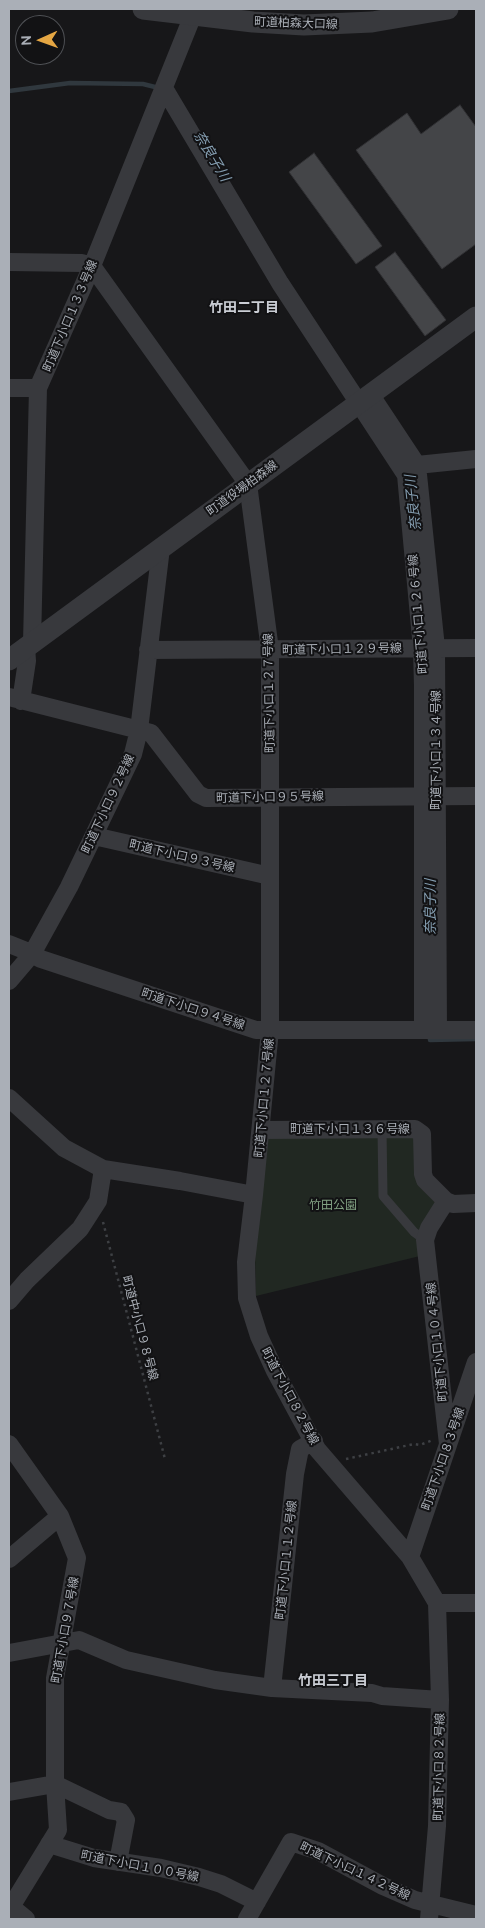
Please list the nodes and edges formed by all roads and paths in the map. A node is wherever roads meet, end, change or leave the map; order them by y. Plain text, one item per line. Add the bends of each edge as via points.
1 (144, 9) edge
2 (448, 9) edge
3 (195, 12) edge
4 (164, 88) junction
5 (9, 262) edge
6 (92, 266) junction
7 (476, 317) edge
8 (9, 388) edge
9 (38, 388) junction
10 (365, 398) junction
11 (476, 459) edge
12 (417, 465) junction
13 (248, 484) junction
14 (161, 548) junction
15 (29, 645) junction
16 (429, 648) junction
17 (476, 648) edge
18 (148, 650) junction
19 (270, 650) junction
20 (9, 660) edge
21 (15, 699) edge
22 (139, 730) junction
23 (270, 796) junction
24 (430, 796) junction
25 (476, 796) edge
26 (94, 836) junction
27 (270, 876) junction
28 (9, 944) edge
29 (32, 954) junction
30 (9, 981) edge
31 (270, 1030) junction
32 (430, 1030) junction
33 (476, 1030) edge
34 (9, 1098) edge
35 (382, 1129) junction
36 (261, 1130) junction
37 (103, 1169) junction
38 (254, 1195) junction
39 (446, 1200) junction
40 (98, 1201) junction
41 (476, 1203) edge
42 (425, 1240) junction
43 (9, 1301) edge
44 (476, 1362) edge
45 (448, 1440) junction
46 (314, 1442) junction
47 (9, 1444) edge
48 (165, 1459) dead end
49 (330, 1462) junction
50 (60, 1516) junction
51 (410, 1556) junction
52 (9, 1560) edge
53 (437, 1603) junction
54 (476, 1603) edge
55 (63, 1643) junction
56 (9, 1653) edge
57 (272, 1688) junction
58 (440, 1700) junction
59 (55, 1784) junction
60 (9, 1792) edge
61 (48, 1844) junction
62 (118, 1862) junction
63 (257, 1902) junction
64 (9, 1907) edge
65 (429, 1912) edge
66 (476, 1915) edge
67 (26, 1919) edge
68 (247, 1919) edge

1 - 3 street, 町道柏森大口線
2 - 3 street, 町道柏森大口線 via 372,22 330,25 266,24
3 - 4 street, 町道下小口１３３号線
4 - 6 street, 町道下小口１３３号線
4 - 10 street, 町道下小口１２６号線 via 280,283
5 - 6 street via 82,263
6 - 9 street, 町道下小口１３３号線
6 - 13 street, 町道下小口１２７号線
7 - 10 street, 町道役場柏森線
8 - 9 street
9 - 15 street, 町道下小口１３３号線
10 - 12 street, 町道下小口１３４号線
10 - 13 street, 町道役場柏森線
10 - 16 street, 町道下小口１２６号線 via 406,475
11 - 12 street
12 - 16 street, 町道下小口１３４号線
13 - 14 street, 町道役場柏森線
13 - 19 street, 町道下小口１２７号線
14 - 15 street, 町道役場柏森線
14 - 18 street, 町道下小口９２号線
15 - 20 street, 町道役場柏森線
15 - 21 street, 町道下小口１３３号線
16 - 17 street, 町道下小口１２９号線
16 - 19 street, 町道下小口１２９号線
16 - 24 street, 町道下小口１３４号線
18 - 19 street, 町道下小口１２９号線
18 - 22 street, 町道下小口９２号線
19 - 23 street, 町道下小口１２７号線
21 - 22 street, 町道下小口９５号線
22 - 23 street, 町道下小口９５号線 via 151,733 198,794 206,798
22 - 26 street, 町道下小口９２号線 via 133,754
23 - 24 street, 町道下小口９５号線
23 - 27 street, 町道下小口１２７号線
24 - 25 street, 町道下小口９５号線
24 - 32 street
26 - 27 street, 町道下小口９３号線
26 - 29 street, 町道下小口９２号線
27 - 31 street, 町道下小口１２７号線
28 - 29 street, 町道下小口９４号線
29 - 30 street, 町道下小口９２号線
29 - 31 street, 町道下小口９４号線 via 256,1030
31 - 32 street, 町道下小口９４号線
31 - 36 street, 町道下小口１２７号線
32 - 33 street, 町道下小口９４号線
34 - 37 street via 64,1148
35 - 36 street, 町道下小口１３６号線
35 - 39 street, 町道下小口１３６号線 via 415,1129 422,1134 423,1177
35 - 42 lane via 383,1196
36 - 38 street, 町道下小口１２７号線
37 - 38 street
37 - 40 street
38 - 46 street, 町道下小口８２号線 via 246,1262 247,1298 275,1371
39 - 41 street via 453,1204
39 - 42 street
40 - 43 street via 80,1229
40 - 48 path, 町道中小口９８号線
42 - 45 street, 町道下小口１０４号線
44 - 45 street, 町道下小口８３号線
45 - 49 path
45 - 51 street, 町道下小口８３号線
46 - 49 street, 町道下小口８２号線
46 - 57 street, 町道下小口１１２号線 via 300,1449 294,1474
47 - 50 street, 町道下小口９７号線
49 - 51 street, 町道下小口８２号線
50 - 52 street
50 - 55 street, 町道下小口９７号線 via 78,1558
51 - 53 street, 町道下小口８２号線
53 - 54 street
53 - 58 street, 町道下小口８２号線
55 - 56 street
55 - 57 street via 79,1640 126,1660 215,1680
55 - 59 street, 町道下小口９７号線 via 56,1678
57 - 58 street
58 - 65 street, 町道下小口８２号線 via 438,1826
59 - 60 street
59 - 61 street, 町道下小口９７号線 via 58,1830
59 - 62 street via 109,1810 121,1812 126,1820
61 - 62 street, 町道下小口１００号線
61 - 64 street, 町道下小口９７号線
62 - 63 street, 町道下小口１００号線 via 199,1877
63 - 65 street, 町道下小口１４２号線 via 291,1842 318,1851
63 - 68 street, 町道下小口１４２号線
64 - 67 street
65 - 66 street, 町道下小口１４２号線

